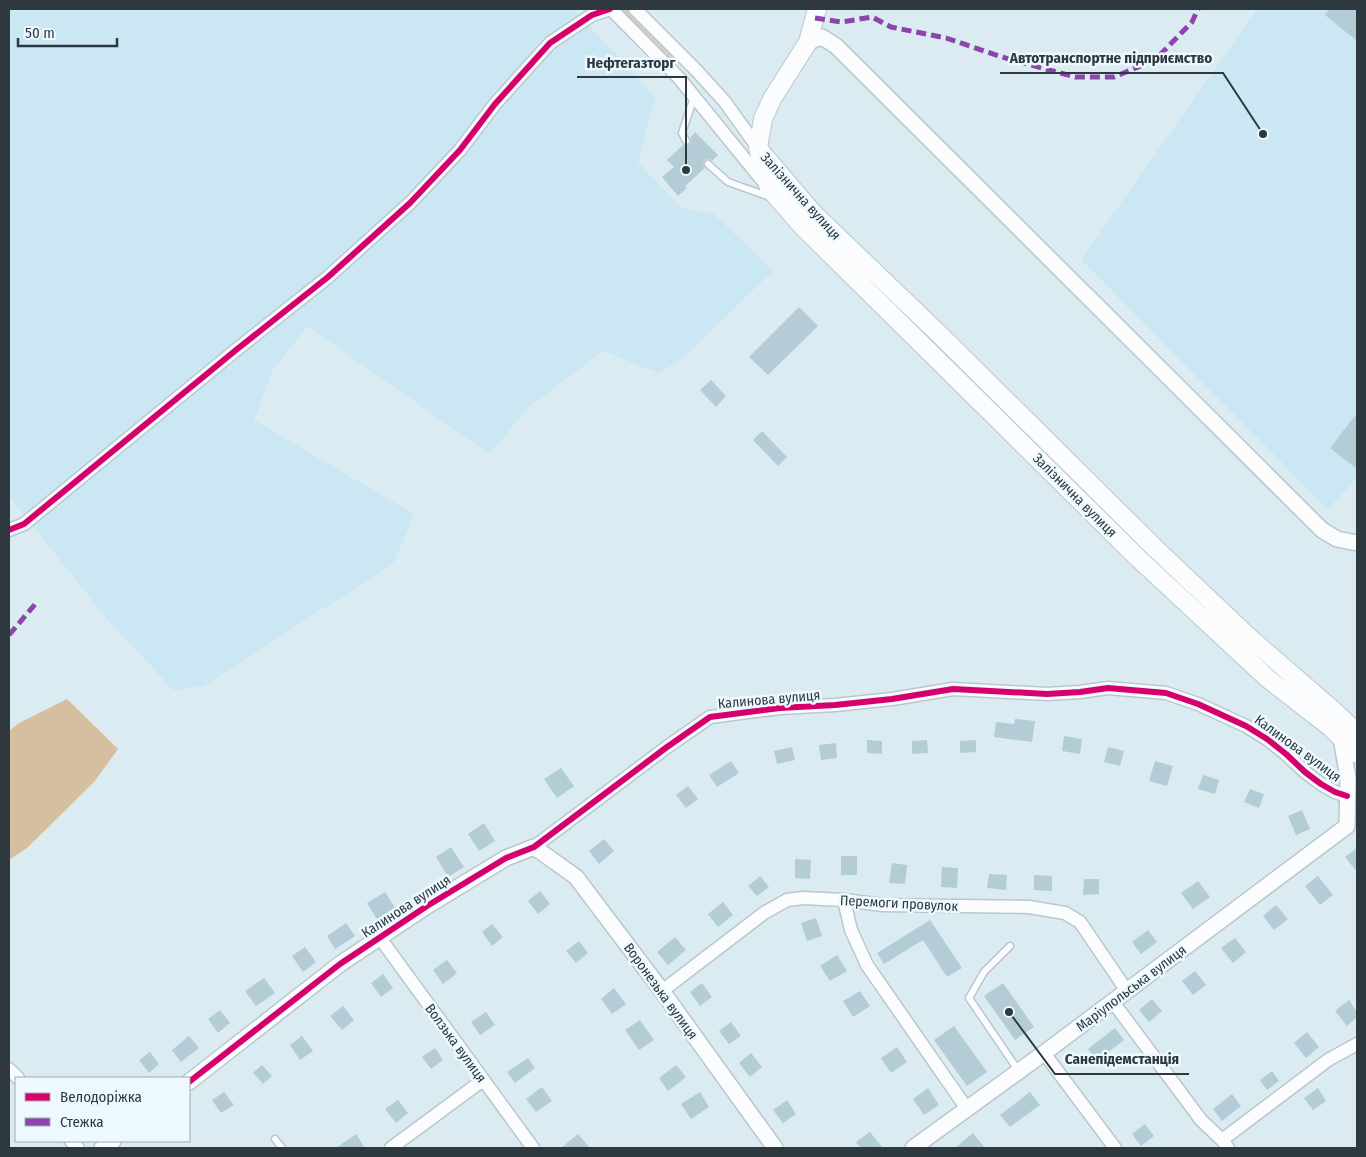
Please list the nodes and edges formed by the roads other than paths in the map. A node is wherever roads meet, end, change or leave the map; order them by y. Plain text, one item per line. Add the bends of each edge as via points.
1 (610, 9) edge
2 (635, 9) edge
3 (818, 9) edge
4 (808, 42) junction
5 (694, 95) junction
6 (686, 141) dead end
7 (758, 148) junction
8 (708, 164) dead end
9 (775, 195) junction
10 (9, 530) edge
11 (1357, 543) edge
12 (1349, 736) edge
13 (1357, 754) edge
14 (1347, 796) junction
15 (1352, 826) edge
16 (534, 847) junction
17 (844, 900) junction
18 (380, 938) junction
19 (1010, 946) dead end
20 (662, 990) junction
21 (1128, 990) junction
22 (1112, 1002) junction
23 (1357, 1044) edge
24 (1044, 1053) junction
25 (1018, 1072) junction
26 (483, 1080) junction
27 (190, 1081) edge
28 (967, 1108) junction
29 (275, 1139) dead end
30 (1225, 1144) edge
31 (282, 1148) edge
32 (391, 1148) edge
33 (533, 1148) edge
34 (775, 1148) edge
35 (914, 1148) edge
36 (1116, 1148) edge

1 - 5 street
1 - 10 street via 592,15 550,43 495,104 460,150 410,203 328,277 24,524
2 - 7 street via 725,102
3 - 4 main road
4 - 7 main road via 763,119
4 - 11 street via 822,38 836,46 1322,530 1337,539
5 - 6 lane via 682,133
5 - 9 street
7 - 9 main road, Залізнична вулиця
7 - 12 main road, Залізнична вулиця via 814,214 1250,639 1334,711
8 - 9 lane via 728,182
9 - 12 main road, Залізнична вулиця via 816,240 1139,558 1267,678 1330,727
12 - 13 main road, Залізнична вулиця
12 - 14 street
14 - 15 street
14 - 16 street, Калинова вулиця via 1321,784 1267,739 1246,726 1166,693 1108,688 1047,694 953,689 892,699 710,717
15 - 21 street, Маріупольська вулиця
16 - 18 street, Калинова вулиця via 506,858
16 - 20 street, Воронезька вулиця via 576,878
17 - 20 street, Перемоги провулок via 787,900 764,913
17 - 21 street, Перемоги провулок via 883,905 1029,907 1065,913 1080,922
17 - 28 street via 851,930 867,965
18 - 26 street, Волзька вулиця
18 - 27 street, Калинова вулиця via 340,964
19 - 25 lane via 984,972 969,998
20 - 34 street, Воронезька вулиця
21 - 22 street, Маріупольська вулиця
22 - 24 street, Маріупольська вулиця
22 - 30 street via 1201,1120
23 - 30 street via 1328,1060
24 - 25 street, Маріупольська вулиця
24 - 36 street
25 - 28 street, Маріупольська вулиця
26 - 32 street
26 - 33 street, Волзька вулиця
28 - 35 street, Маріупольська вулиця
29 - 31 lane

